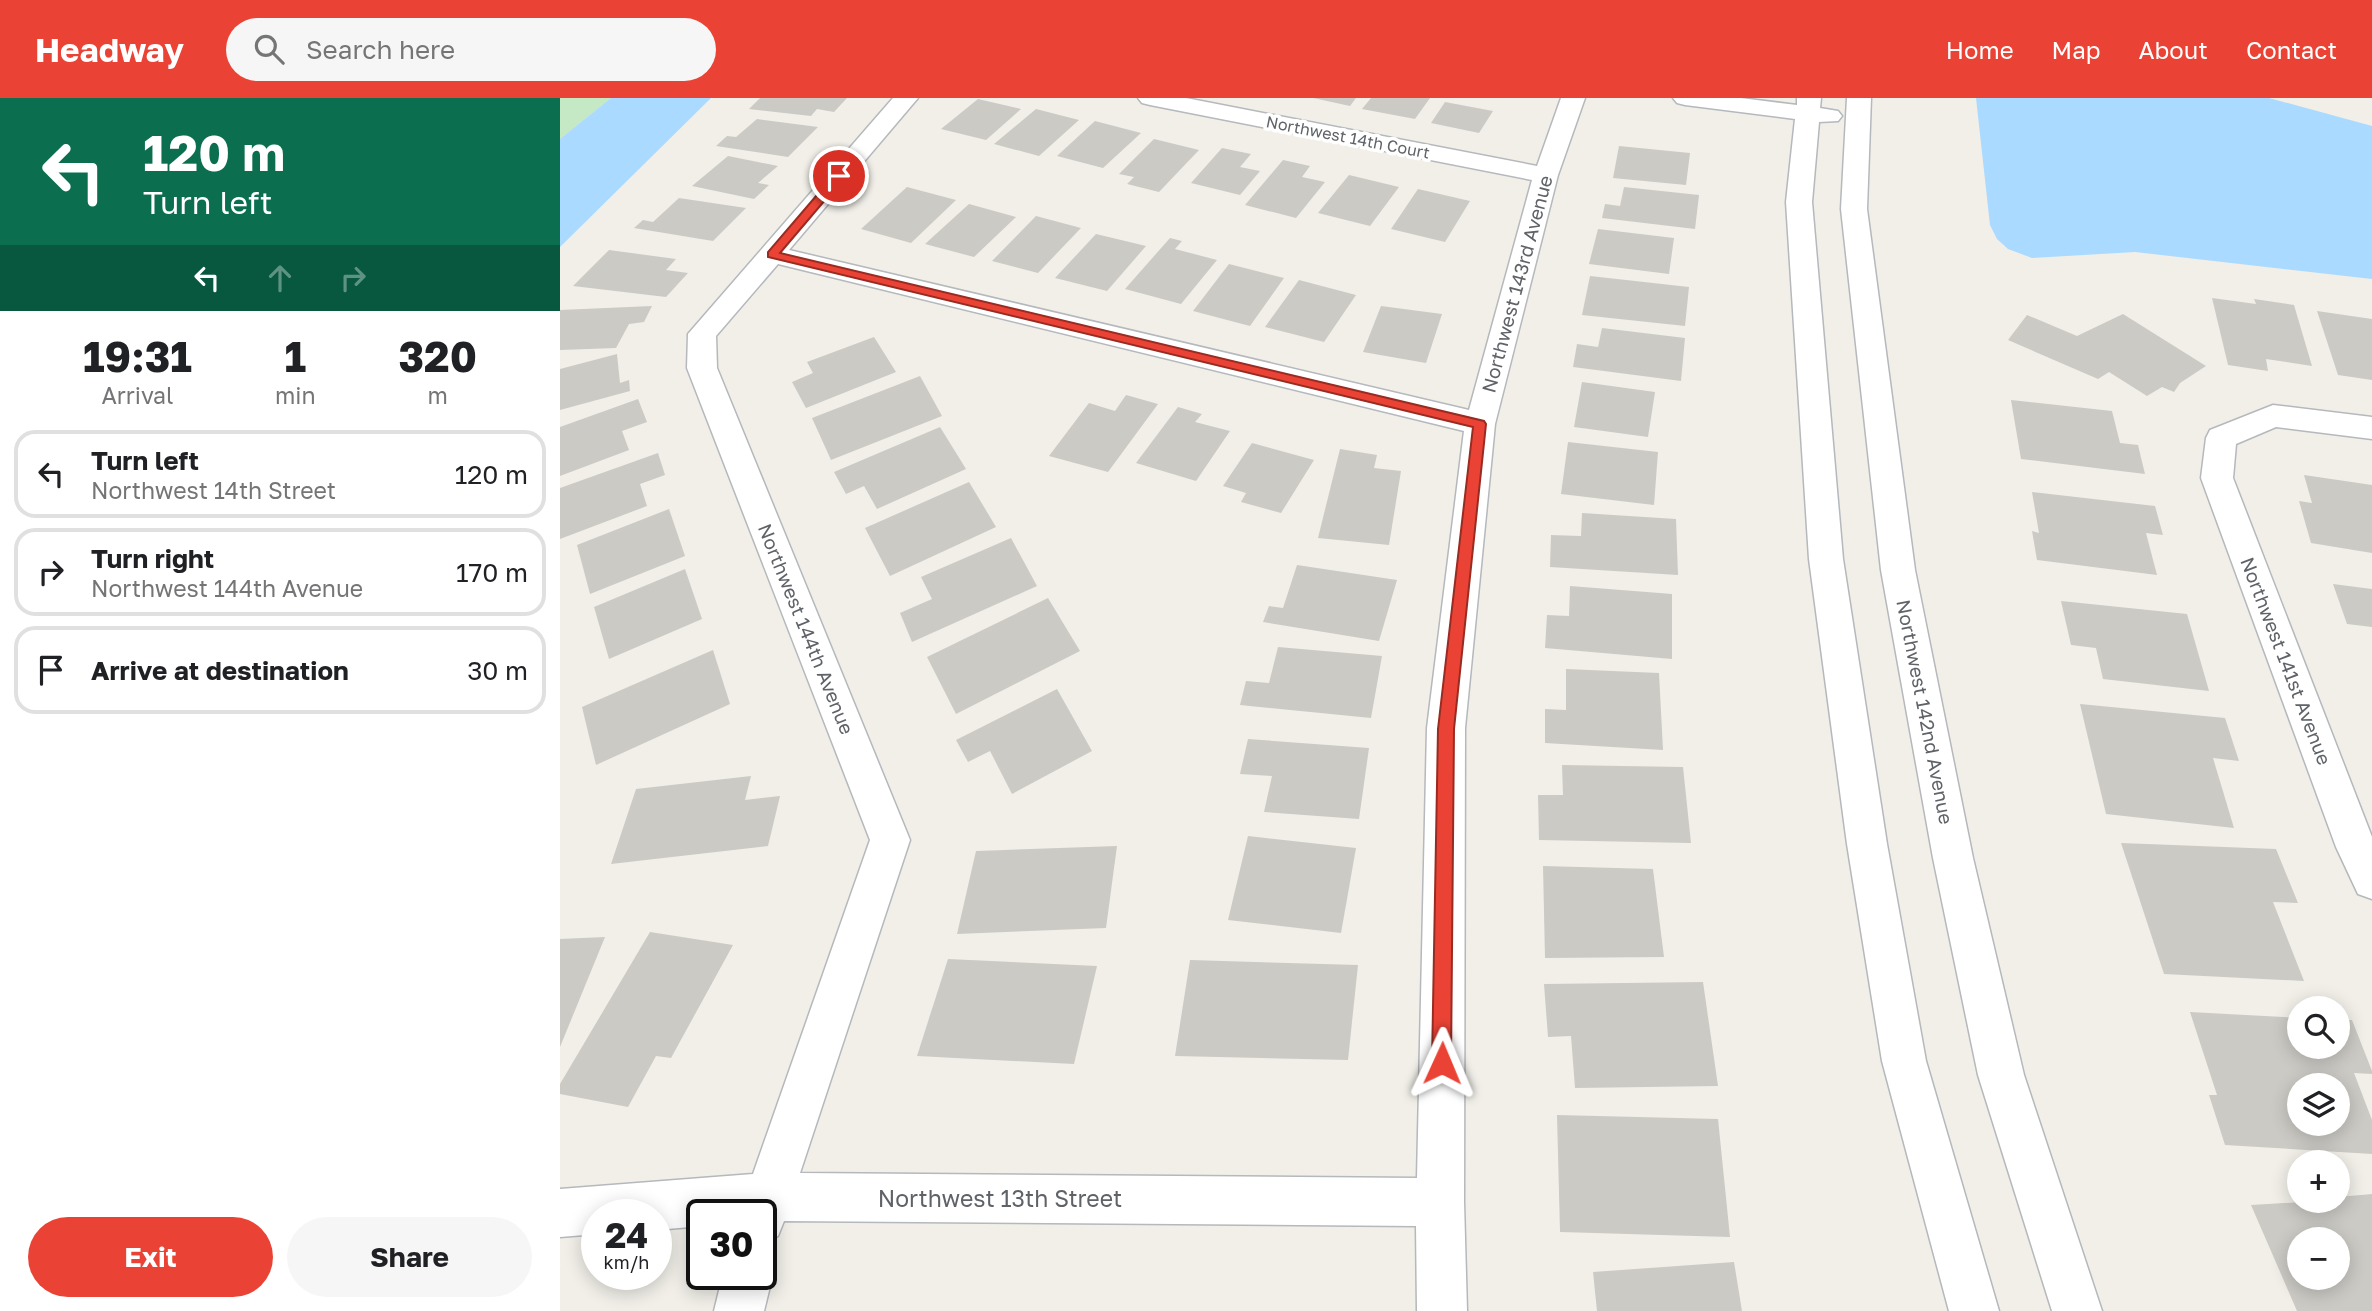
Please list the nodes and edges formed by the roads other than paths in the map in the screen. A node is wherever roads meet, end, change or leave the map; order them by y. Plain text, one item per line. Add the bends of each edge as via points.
1 (906, 98) edge
2 (1150, 98) edge
3 (1573, 98) edge
4 (1685, 98) edge
5 (1808, 105) edge
6 (1858, 109) edge
7 (1546, 175) junction
8 (772, 254) junction
9 (1480, 424) junction
10 (2372, 428) edge
11 (2372, 880) edge
12 (767, 1199) edge
13 (1440, 1202) junction
14 (777, 1208) edge
15 (686, 1210) edge
16 (560, 1213) edge
17 (744, 1290) edge
18 (739, 1311) edge
19 (1442, 1311) edge
20 (1974, 1311) edge
21 (2077, 1311) edge

1 - 8 street, Northwest 144th Avenue
2 - 7 street, Northwest 14th Court
3 - 7 street, Northwest 143rd Avenue
4 - 5 street
5 - 6 street
5 - 20 street via 1799,202 1826,559 1904,1061
6 - 21 street, Northwest 142nd Avenue via 1854,209 1898,570 1953,858 2001,1075
7 - 9 street, Northwest 143rd Avenue
8 - 9 street
8 - 12 street, Northwest 144th Avenue via 702,334 702,368 890,840
9 - 13 street, Northwest 143rd Avenue via 1446,729
10 - 11 street, Northwest 141st Avenue via 2273,415 2221,439 2217,478
13 - 14 street, Northwest 13th Street
13 - 19 street, Northwest 143rd Avenue
15 - 16 street, Northwest 13th Street
17 - 18 street

